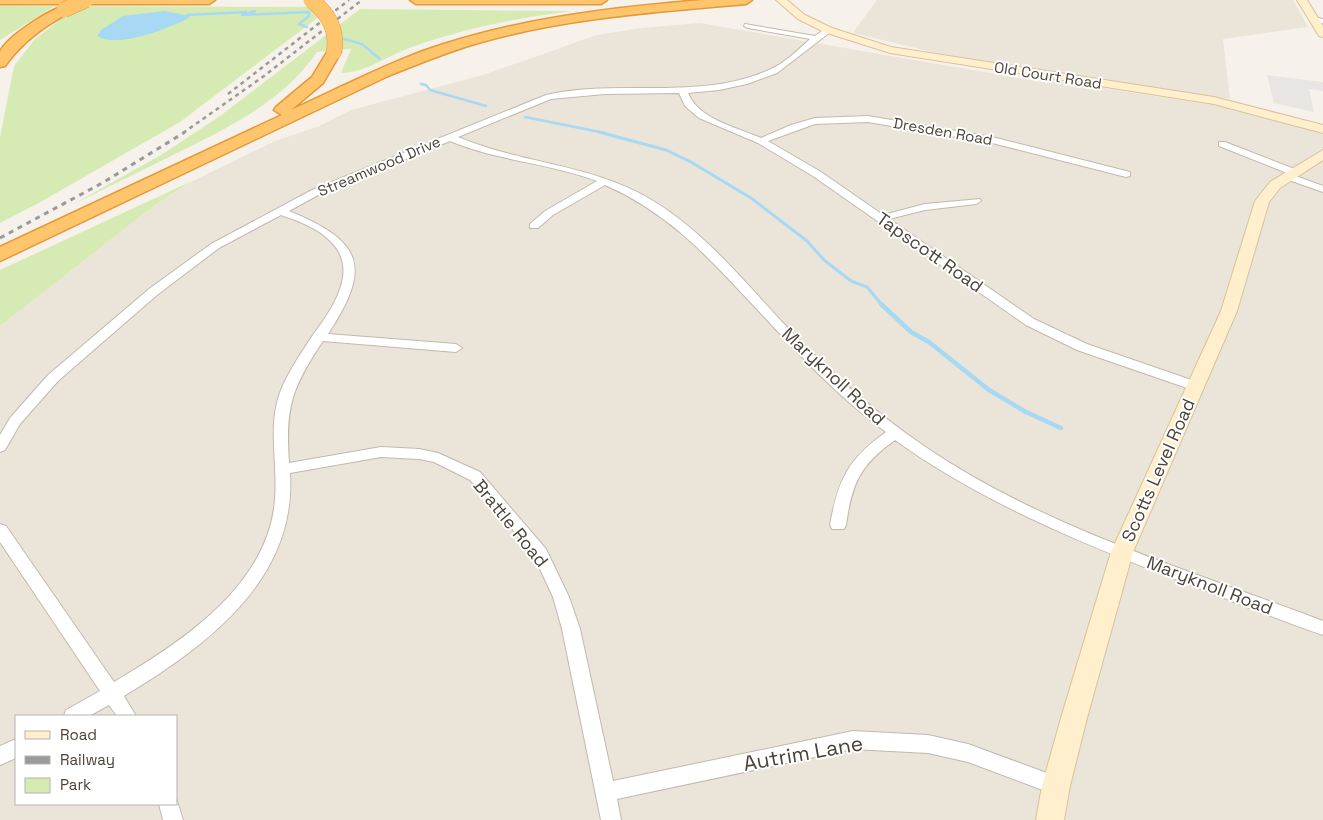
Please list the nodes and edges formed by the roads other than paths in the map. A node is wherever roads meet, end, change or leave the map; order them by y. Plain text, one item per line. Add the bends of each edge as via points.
1 (0, 0) edge
2 (86, 0) edge
3 (209, 0) edge
4 (311, 0) edge
5 (416, 0) edge
6 (619, 0) edge
7 (746, 0) edge
8 (1302, 0) edge
9 (783, 2) edge
10 (1318, 20) edge
11 (748, 26) dead end
12 (829, 30) junction
13 (1323, 34) edge
14 (815, 38) junction
15 (0, 63) edge
16 (683, 91) junction
17 (1323, 129) edge
18 (450, 136) junction
19 (761, 141) junction
20 (1222, 144) dead end
21 (1323, 154) edge
22 (173, 171) junction
23 (1126, 174) dead end
24 (1290, 174) junction
25 (605, 181) junction
26 (1323, 189) edge
27 (976, 201) dead end
28 (279, 210) junction
29 (882, 218) junction
30 (534, 226) dead end
31 (0, 255) edge
32 (318, 336) junction
33 (456, 348) dead end
34 (1195, 386) junction
35 (895, 433) junction
36 (0, 447) edge
37 (282, 469) junction
38 (838, 524) dead end
39 (0, 530) edge
40 (1122, 552) junction
41 (1323, 628) edge
42 (113, 693) junction
43 (75, 715) edge
44 (126, 715) edge
45 (15, 748) edge
46 (0, 756) edge
47 (1056, 786) junction
48 (606, 792) junction
49 (169, 805) edge
50 (173, 820) edge
51 (611, 820) edge
52 (1050, 820) edge

1 - 3 highway
2 - 15 highway, bridge via 24,35
4 - 22 highway, bridge via 327,16 336,38 334,52 318,80 281,111
5 - 6 highway
7 - 22 highway via 575,17 471,39 390,69
8 - 10 main road
9 - 12 main road, Old Court Road
10 - 13 main road
11 - 14 street
12 - 14 street, Streamwood Drive
12 - 17 main road, Old Court Road via 906,52 1220,102
14 - 16 street, Streamwood Drive via 796,57 769,73 732,84
16 - 18 street, Streamwood Drive via 591,90 565,94 534,101
16 - 19 street, Tapscott Road via 688,104 702,116
18 - 25 street, Maryknoll Road via 493,153 568,168
18 - 28 street, Streamwood Drive
19 - 23 street, Dresden Road via 815,121 868,118 992,140
19 - 29 street, Tapscott Road
20 - 24 street
21 - 24 street, Scotts Level Road
22 - 31 highway
24 - 26 street
24 - 34 main road, Scotts Level Road via 1262,201 1238,284
25 - 30 street via 549,213
25 - 35 street, Maryknoll Road via 648,202 688,231 853,400
27 - 29 street via 925,207
28 - 32 street via 332,237 342,246 350,261 348,288
28 - 36 street, Streamwood Drive via 215,246 153,292 31,400 14,421
29 - 34 street, Tapscott Road via 1046,331 1082,347
32 - 33 street
32 - 37 street via 294,374 282,404
34 - 40 main road, Scotts Level Road
35 - 38 street via 871,449 848,478
35 - 40 street, Maryknoll Road via 1000,498
37 - 42 street via 282,511 278,529 271,549 239,596 184,647
37 - 48 street, Brattle Road via 355,455 400,452 438,458 475,476 540,553 551,572 571,629
39 - 42 street
40 - 41 street, Maryknoll Road
40 - 47 street, Scotts Level Road
42 - 43 street
42 - 44 street
45 - 46 street
47 - 48 street, Autrim Lane via 968,753 928,744 853,740
47 - 52 street, Scotts Level Road
48 - 51 street, Brattle Road
49 - 50 street

